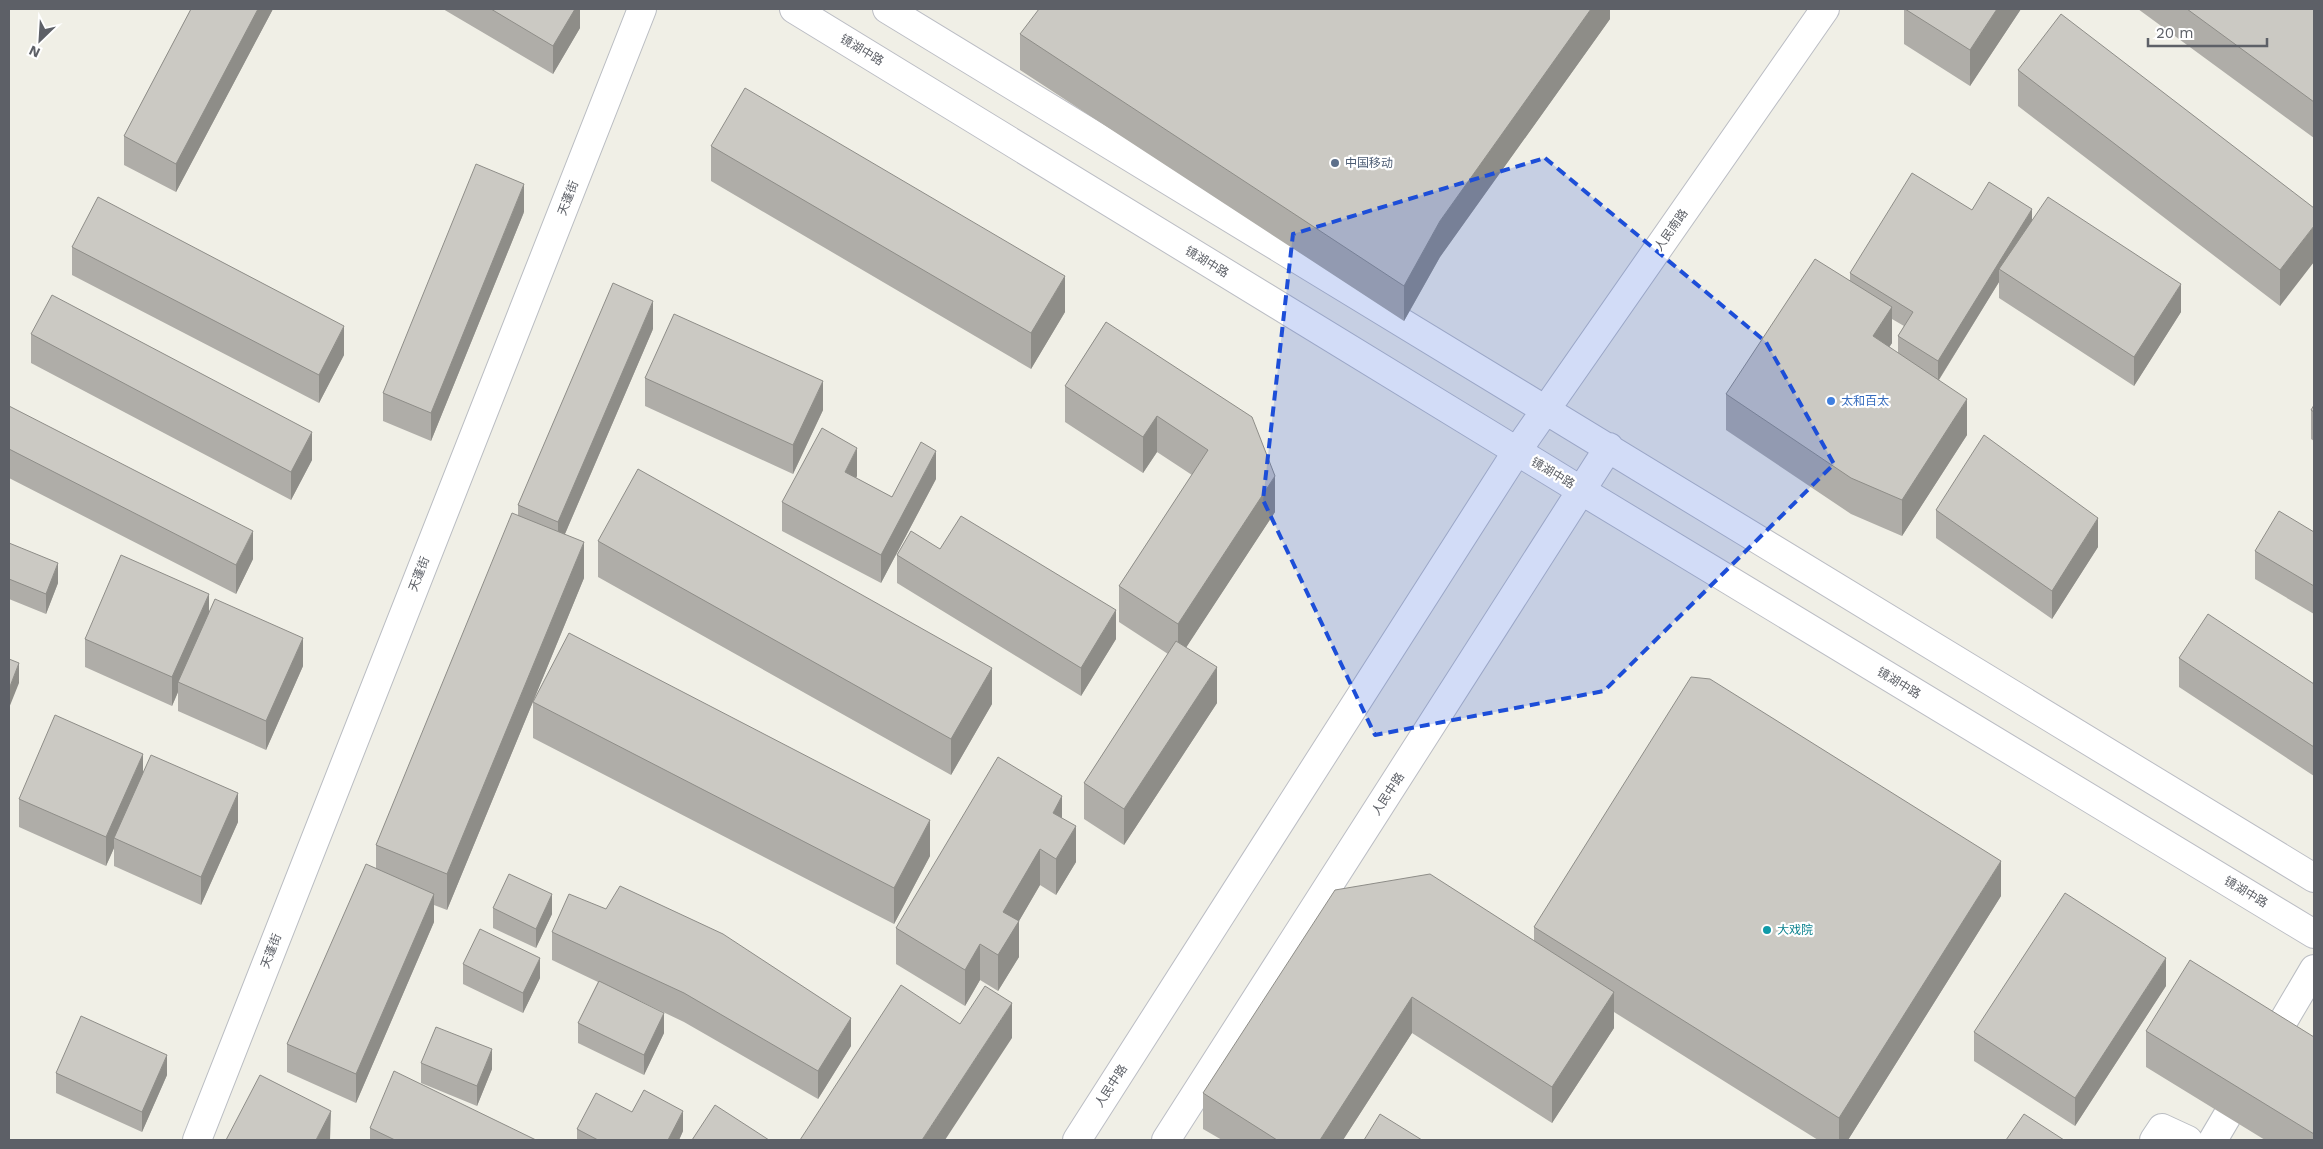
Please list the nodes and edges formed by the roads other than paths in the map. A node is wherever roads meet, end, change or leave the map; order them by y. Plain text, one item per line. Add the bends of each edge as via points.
1 (642, 9) edge
2 (794, 9) edge
3 (887, 9) edge
4 (1825, 9) edge
5 (1546, 409) junction
6 (1609, 447) junction
7 (1517, 451) junction
8 (1582, 491) junction
9 (2314, 878) edge
10 (2314, 934) edge
11 (2314, 969) edge
12 (196, 1140) edge
13 (1077, 1140) edge
14 (1166, 1140) edge
15 (2154, 1140) edge
16 (2188, 1140) edge
17 (2213, 1140) edge

1 - 12 main road, 天蓬街
2 - 7 main road, 镜湖中路
3 - 5 main road
4 - 5 main road, 人民南路
5 - 6 main road
5 - 7 main road, 人民南路
6 - 8 main road, 人民中路
6 - 9 main road
7 - 8 main road, 镜湖中路
7 - 13 main road, 人民中路
8 - 10 main road, 镜湖中路
8 - 14 main road, 人民中路
11 - 17 main road
15 - 16 main road via 2162,1128

